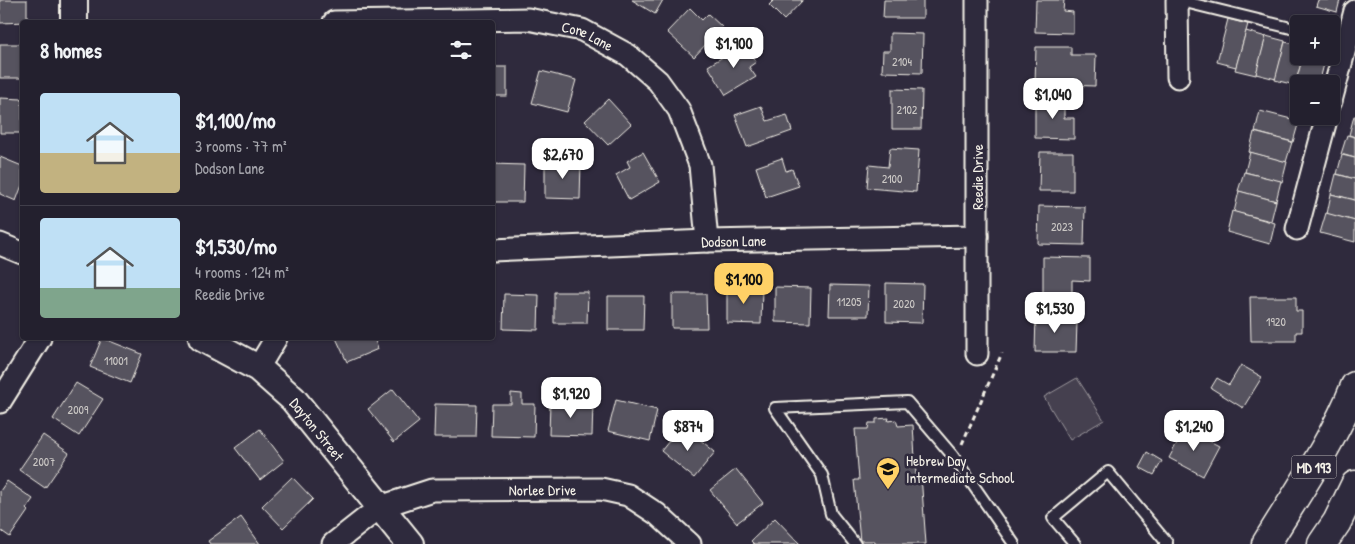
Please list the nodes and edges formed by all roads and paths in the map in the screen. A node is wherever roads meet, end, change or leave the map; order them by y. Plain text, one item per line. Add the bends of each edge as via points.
1 (74, 0) edge
2 (977, 0) edge
3 (1176, 0) edge
4 (1355, 11) edge
5 (74, 20) edge
6 (463, 20) edge
7 (1290, 28) edge
8 (1340, 38) edge
9 (1178, 78) dead end
10 (1325, 125) edge
11 (1297, 229) dead end
12 (977, 236) junction
13 (707, 241) junction
14 (0, 244) edge
15 (495, 250) edge
16 (20, 252) edge
17 (39, 340) edge
18 (206, 340) edge
19 (275, 340) edge
20 (1002, 353) dead end
21 (977, 354) dead end
22 (258, 368) junction
23 (1355, 386) edge
24 (0, 402) edge
25 (959, 452) dead end
26 (1355, 485) edge
27 (380, 507) junction
28 (333, 544) edge
29 (410, 544) edge
30 (690, 544) edge
31 (855, 544) edge
32 (1014, 544) edge
33 (1075, 544) edge
34 (1165, 544) edge
35 (1266, 544) edge
36 (1322, 544) edge

1 - 5 street
2 - 12 street, Reedie Drive
3 - 7 lane
3 - 9 street
4 - 8 street
6 - 13 street, Cone Lane via 528,19 582,30 628,55 658,81 678,110 700,164
10 - 11 street
12 - 13 street, Dodson Lane
12 - 21 street, Reedie Drive
13 - 15 street, Dodson Lane
14 - 16 street
17 - 24 street
18 - 22 street, Dayton Street
19 - 22 street
20 - 25 path
22 - 27 street, Dayton Street via 293,399
23 - 35 main road, MD 193 via 1315,465
26 - 36 main road, MD 193
27 - 28 street
27 - 29 street, Dayton Street
27 - 30 street, Norlee Drive via 432,490 601,488 628,495 657,514
31 - 32 lane via 831,514 822,475 775,408 907,402 953,456
33 - 34 lane via 1053,518 1108,472

